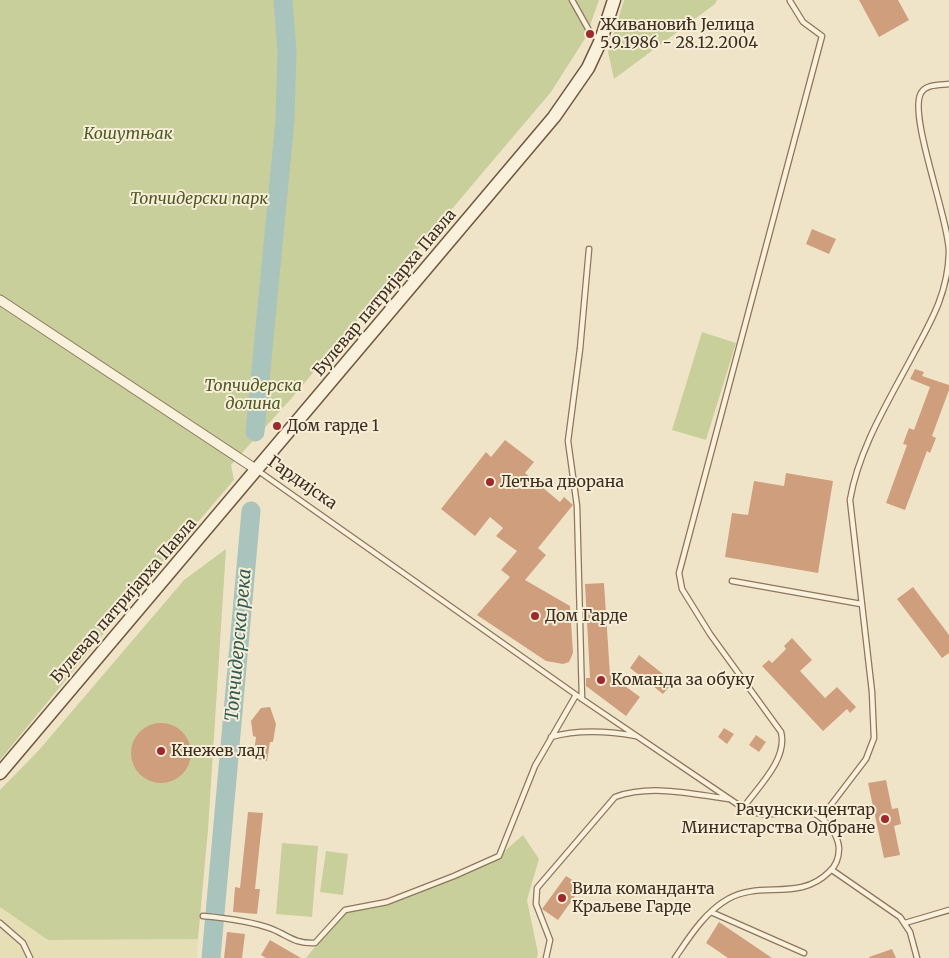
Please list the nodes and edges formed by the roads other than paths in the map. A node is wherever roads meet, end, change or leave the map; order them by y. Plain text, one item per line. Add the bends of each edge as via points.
1 (572, 0) edge
2 (614, 0) edge
3 (790, 1) edge
4 (601, 40) junction
5 (949, 84) edge
6 (589, 249) dead end
7 (0, 300) edge
8 (257, 470) junction
9 (732, 582) dead end
10 (861, 604) junction
11 (576, 695) junction
12 (582, 699) junction
13 (638, 736) junction
14 (551, 737) junction
15 (0, 773) edge
16 (730, 799) junction
17 (743, 808) junction
18 (821, 818) junction
19 (832, 870) junction
20 (949, 910) edge
21 (711, 912) junction
22 (203, 916) dead end
23 (0, 923) edge
24 (905, 923) junction
25 (804, 953) dead end
26 (30, 958) edge
27 (546, 958) edge
28 (675, 958) edge
29 (917, 958) edge

1 - 4 lane via 592,34
2 - 4 main road, Булевар патријарха Павла
3 - 17 lane via 803,22 822,36 679,573 682,589 710,634 781,732 780,756
4 - 8 main road, Булевар патријарха Павла via 584,76 554,117
5 - 10 lane via 923,90 918,102 948,238 947,275 938,307 870,440 854,480 850,500
6 - 12 lane via 568,441 577,506
7 - 8 street, Гардијска
8 - 11 lane, Гардијска
8 - 15 main road, Булевар патријарха Павла
9 - 10 lane
10 - 18 lane via 872,692 873,745
11 - 12 lane, Гардијска
11 - 14 lane
12 - 13 lane, Гардијска
13 - 14 lane via 583,732
13 - 16 lane, Гардијска
14 - 22 lane via 499,856 387,902 345,910 315,943 300,943 271,929
16 - 17 lane, Гардијска
16 - 27 lane via 650,789 615,797 537,888 536,904 550,940
17 - 18 lane, Гардијска via 757,815 803,811
18 - 19 lane via 835,834 839,847 838,859
19 - 21 lane via 804,888 740,894
19 - 24 lane via 895,912
20 - 24 lane
21 - 25 lane
21 - 28 lane
23 - 26 lane via 23,944
24 - 29 lane

